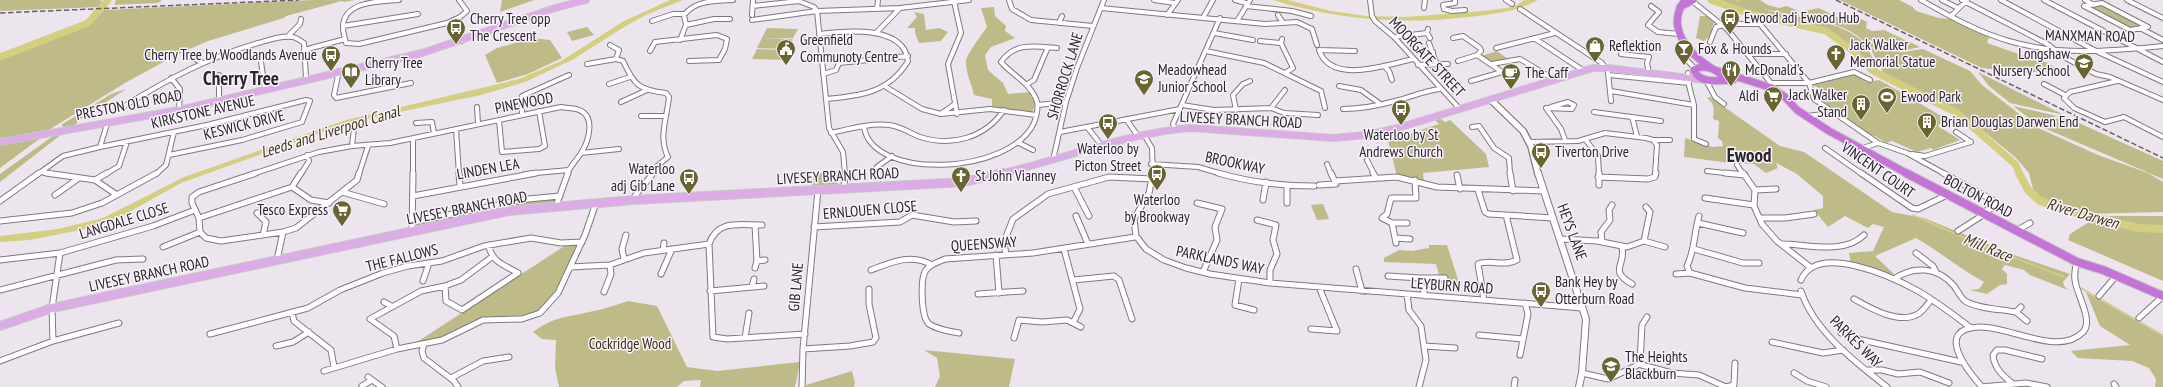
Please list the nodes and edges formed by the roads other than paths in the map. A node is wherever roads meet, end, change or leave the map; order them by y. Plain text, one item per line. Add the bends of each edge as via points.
1 (399, 0) edge
2 (459, 0) edge
3 (586, 0) edge
4 (734, 0) edge
5 (753, 0) edge
6 (798, 0) edge
7 (878, 0) edge
8 (969, 0) edge
9 (1009, 0) edge
10 (1104, 0) edge
11 (1154, 0) edge
12 (1213, 0) edge
13 (1235, 0) edge
14 (1370, 0) edge
15 (1425, 0) edge
16 (1454, 0) edge
17 (1506, 0) edge
18 (1685, 0) edge
19 (1693, 0) edge
20 (1921, 0) edge
21 (1942, 0) edge
22 (1964, 0) edge
23 (2001, 0) edge
24 (2044, 0) edge
25 (2085, 0) edge
26 (2127, 0) edge
27 (954, 1) edge
28 (1177, 1) edge
29 (1247, 3) edge
30 (1512, 4) dead end
31 (2094, 4) junction
32 (753, 6) junction
33 (1651, 6) dead end
34 (1680, 7) junction
35 (877, 8) junction
36 (900, 8) junction
37 (1101, 8) junction
38 (1424, 8) dead end
39 (1958, 8) junction
40 (1520, 9) dead end
41 (1465, 10) dead end
42 (817, 11) junction
43 (418, 14) dead end
44 (685, 14) junction
45 (752, 15) dead end
46 (1166, 15) junction
47 (1278, 15) dead end
48 (1062, 16) dead end
49 (1204, 16) junction
50 (1311, 16) dead end
51 (1951, 16) junction
52 (1220, 18) junction
53 (2163, 18) edge
54 (300, 19) dead end
55 (730, 19) dead end
56 (752, 20) dead end
57 (652, 21) dead end
58 (1237, 21) junction
59 (447, 23) junction
60 (1059, 23) junction
61 (1283, 23) junction
62 (686, 25) junction
63 (343, 26) junction
64 (1093, 26) junction
65 (1723, 26) junction
66 (2140, 28) junction
67 (1554, 32) junction
68 (876, 33) junction
69 (819, 34) junction
70 (1214, 34) junction
71 (1679, 34) junction
72 (288, 36) junction
73 (1394, 37) junction
74 (1430, 38) dead end
75 (1453, 38) dead end
76 (1534, 38) junction
77 (345, 39) junction
78 (680, 40) junction
79 (1253, 40) dead end
80 (2163, 40) edge
81 (462, 41) junction
82 (1260, 41) dead end
83 (1710, 42) dead end
84 (1429, 43) dead end
85 (610, 45) dead end
86 (2163, 46) edge
87 (1048, 47) junction
88 (1057, 48) dead end
89 (1318, 48) junction
90 (1496, 48) dead end
91 (2053, 49) junction
92 (2136, 49) junction
93 (304, 50) junction
94 (650, 51) dead end
95 (1206, 51) junction
96 (1355, 51) dead end
97 (1679, 51) dead end
98 (2096, 51) junction
99 (1426, 52) dead end
100 (1432, 52) junction
101 (1621, 54) dead end
102 (1748, 54) junction
103 (1786, 54) junction
104 (1477, 55) junction
105 (189, 56) dead end
106 (822, 56) junction
107 (908, 56) junction
108 (1696, 57) junction
109 (616, 59) junction
110 (1413, 59) junction
111 (690, 61) dead end
112 (1458, 61) dead end
113 (201, 62) junction
114 (261, 62) dead end
115 (2163, 62) edge
116 (840, 63) junction
117 (587, 64) dead end
118 (1448, 64) dead end
119 (1492, 64) junction
120 (1418, 65) junction
121 (1437, 65) junction
122 (1384, 66) junction
123 (1333, 68) junction
124 (1328, 70) dead end
125 (1584, 70) junction
126 (1607, 70) junction
127 (1715, 70) junction
128 (339, 71) junction
129 (1285, 73) junction
130 (1649, 73) junction
131 (823, 74) junction
132 (1692, 74) junction
133 (219, 75) dead end
134 (568, 75) dead end
135 (630, 77) junction
136 (171, 78) junction
137 (306, 78) junction
138 (1392, 80) dead end
139 (1555, 80) junction
140 (1870, 80) dead end
141 (1250, 81) dead end
142 (1471, 81) dead end
143 (1711, 81) junction
144 (2117, 81) junction
145 (2163, 82) edge
146 (411, 83) dead end
147 (1809, 83) junction
148 (609, 84) dead end
149 (1027, 84) junction
150 (2044, 84) dead end
151 (1769, 85) junction
152 (1339, 86) dead end
153 (886, 87) junction
154 (1757, 87) junction
155 (265, 89) junction
156 (1439, 89) junction
157 (647, 90) junction
158 (1285, 90) dead end
159 (1611, 91) junction
160 (2065, 95) junction
161 (1777, 96) junction
162 (219, 100) junction
163 (826, 100) junction
164 (1491, 100) junction
165 (2163, 100) edge
166 (310, 101) joint
167 (1611, 101) dead end
168 (621, 102) dead end
169 (1066, 102) junction
170 (1379, 103) junction
171 (1789, 103) junction
172 (955, 104) junction
173 (1724, 104) dead end
174 (1038, 105) junction
175 (1694, 105) junction
176 (123, 107) dead end
177 (477, 107) dead end
178 (1181, 107) junction
179 (1551, 107) dead end
180 (1271, 108) junction
181 (1325, 108) dead end
182 (1459, 108) junction
183 (1612, 108) dead end
184 (1343, 109) dead end
185 (179, 110) junction
186 (1004, 110) junction
187 (1236, 110) junction
188 (539, 111) junction
189 (1594, 112) dead end
190 (1614, 113) junction
191 (941, 114) junction
192 (958, 114) junction
193 (1036, 114) junction
194 (1823, 114) dead end
195 (522, 115) junction
196 (1318, 115) dead end
197 (641, 116) dead end
198 (664, 116) junction
199 (1805, 116) junction
200 (1632, 117) junction
201 (1126, 118) junction
202 (499, 120) junction
203 (1661, 121) dead end
204 (416, 123) dead end
205 (107, 124) junction
206 (478, 124) junction
207 (864, 127) junction
208 (1087, 127) junction
209 (1472, 127) dead end
210 (354, 128) dead end
211 (456, 129) junction
212 (1175, 129) junction
213 (174, 132) junction
214 (831, 132) junction
215 (1060, 132) junction
216 (1956, 132) dead end
217 (434, 133) junction
218 (1142, 136) junction
219 (1637, 136) junction
220 (2163, 138) edge
221 (413, 139) junction
222 (1585, 139) junction
223 (1565, 140) junction
224 (1653, 140) junction
225 (1670, 140) dead end
226 (0, 142) edge
227 (127, 142) junction
228 (1529, 142) junction
229 (1019, 143) junction
230 (1876, 143) junction
231 (1706, 144) dead end
232 (352, 146) junction
233 (368, 146) junction
234 (1102, 146) junction
235 (100, 147) junction
236 (1826, 148) dead end
237 (619, 149) dead end
238 (1860, 149) junction
239 (1033, 150) dead end
240 (1906, 153) junction
241 (581, 154) junction
242 (169, 155) junction
243 (307, 155) junction
244 (892, 156) junction
245 (1053, 160) junction
246 (1367, 160) dead end
247 (1151, 164) junction
248 (1327, 164) dead end
249 (1738, 165) dead end
250 (877, 167) dead end
251 (568, 170) junction
252 (1707, 171) dead end
253 (40, 172) junction
254 (1457, 175) dead end
255 (1745, 175) junction
256 (1598, 177) junction
257 (79, 178) junction
258 (1376, 178) junction
259 (1152, 179) junction
260 (95, 180) junction
261 (1415, 180) junction
262 (1335, 181) junction
263 (1266, 182) junction
264 (1599, 185) dead end
265 (460, 186) junction
266 (1287, 186) junction
267 (292, 187) junction
268 (1074, 187) junction
269 (844, 188) junction
270 (1460, 188) junction
271 (1776, 189) dead end
272 (818, 190) junction
273 (1478, 190) junction
274 (1755, 190) junction
275 (1513, 191) junction
276 (1543, 191) junction
277 (342, 192) junction
278 (55, 195) dead end
279 (117, 195) junction
280 (1947, 195) junction
281 (413, 196) junction
282 (560, 196) junction
283 (1705, 198) dead end
284 (0, 200) edge
285 (634, 200) junction
286 (1263, 200) dead end
287 (329, 203) junction
288 (596, 203) junction
289 (1197, 203) dead end
290 (1287, 203) dead end
291 (384, 204) dead end
292 (1612, 205) dead end
293 (1754, 205) junction
294 (556, 206) junction
295 (1646, 207) dead end
296 (195, 210) junction
297 (257, 213) dead end
298 (1814, 214) dead end
299 (1982, 214) junction
300 (1506, 215) junction
301 (1076, 216) dead end
302 (1089, 216) dead end
303 (1699, 216) dead end
304 (199, 218) junction
305 (1553, 218) junction
306 (1760, 218) junction
307 (1257, 220) dead end
308 (0, 221) edge
309 (976, 221) dead end
310 (413, 222) junction
311 (1392, 223) junction
312 (1407, 223) dead end
313 (1698, 223) junction
314 (2030, 223) dead end
315 (762, 225) dead end
316 (756, 226) junction
317 (814, 227) junction
318 (1958, 230) dead end
319 (2016, 231) junction
320 (200, 232) junction
321 (283, 232) junction
322 (412, 232) junction
323 (1743, 233) dead end
324 (1864, 234) dead end
325 (263, 235) junction
326 (626, 235) dead end
327 (1135, 237) junction
328 (1410, 239) dead end
329 (1561, 239) junction
330 (1644, 241) junction
331 (582, 242) junction
332 (1602, 242) junction
333 (664, 243) dead end
334 (709, 244) junction
335 (1088, 244) junction
336 (1782, 244) junction
337 (489, 245) junction
338 (163, 247) dead end
339 (1665, 247) dead end
340 (1622, 248) junction
341 (672, 249) junction
342 (1064, 249) junction
343 (1694, 249) junction
344 (663, 250) junction
345 (60, 253) junction
346 (1916, 253) dead end
347 (1006, 255) junction
348 (996, 256) junction
349 (492, 257) junction
350 (143, 259) dead end
351 (624, 259) junction
352 (0, 260) edge
353 (277, 260) junction
354 (765, 260) dead end
355 (757, 261) junction
356 (429, 263) junction
357 (1759, 263) dead end
358 (2076, 264) junction
359 (610, 265) junction
360 (932, 265) junction
361 (570, 267) junction
362 (1810, 267) junction
363 (755, 268) dead end
364 (1356, 269) dead end
365 (871, 270) dead end
366 (1203, 272) junction
367 (1936, 272) junction
368 (1690, 273) junction
369 (661, 274) dead end
370 (1676, 274) dead end
371 (55, 276) junction
372 (1388, 276) dead end
373 (2116, 276) junction
374 (1420, 278) junction
375 (1445, 278) dead end
376 (754, 279) dead end
377 (1239, 279) junction
378 (1894, 279) junction
379 (1073, 280) junction
380 (1801, 280) dead end
381 (423, 281) dead end
382 (1270, 283) junction
383 (1632, 284) dead end
384 (445, 286) junction
385 (764, 286) dead end
386 (752, 287) junction
387 (1319, 287) junction
388 (869, 288) dead end
389 (0, 290) edge
390 (710, 290) junction
391 (1023, 291) dead end
392 (1362, 291) junction
393 (604, 292) dead end
394 (998, 293) junction
395 (978, 294) dead end
396 (1407, 294) junction
397 (1425, 296) junction
398 (2099, 296) dead end
399 (2163, 296) edge
400 (1854, 299) dead end
401 (1484, 300) junction
402 (1931, 300) junction
403 (384, 302) dead end
404 (1525, 303) junction
405 (391, 306) junction
406 (2021, 306) dead end
407 (52, 308) junction
408 (1582, 308) junction
409 (1254, 310) dead end
410 (2016, 312) junction
411 (292, 313) junction
412 (749, 313) dead end
413 (1647, 316) dead end
414 (2138, 318) dead end
415 (1132, 319) dead end
416 (2027, 321) dead end
417 (1074, 322) junction
418 (119, 323) dead end
419 (0, 326) edge
420 (1081, 327) dead end
421 (1971, 328) junction
422 (1311, 330) dead end
423 (309, 332) junction
424 (960, 333) dead end
425 (1841, 333) dead end
426 (210, 334) dead end
427 (805, 334) junction
428 (1479, 335) dead end
429 (745, 338) junction
430 (1014, 338) dead end
431 (1523, 339) junction
432 (53, 342) junction
433 (1772, 342) dead end
434 (424, 344) junction
435 (276, 346) dead end
436 (1424, 346) junction
437 (1455, 348) dead end
438 (803, 349) junction
439 (397, 350) junction
440 (1843, 350) junction
441 (1520, 355) dead end
442 (509, 357) dead end
443 (2042, 359) dead end
444 (0, 362) edge
445 (1962, 362) junction
446 (1735, 363) dead end
447 (1638, 364) junction
448 (334, 367) junction
449 (324, 370) dead end
450 (1866, 370) junction
451 (1582, 373) junction
452 (1794, 373) dead end
453 (451, 378) junction
454 (1515, 380) dead end
455 (1949, 383) dead end
456 (2013, 384) junction
457 (362, 386) edge
458 (382, 387) edge
459 (458, 387) edge
460 (802, 387) edge
461 (1419, 387) edge
462 (1514, 387) edge
463 (1579, 387) edge
464 (1826, 387) edge
465 (1886, 387) edge
466 (1982, 387) edge
467 (2047, 387) edge

1 - 63 street via 355,7
2 - 59 street via 467,10 460,17
3 - 81 main road, PRESTON OLD ROAD via 548,10
4 - 44 street via 703,4 691,8
5 - 32 street
6 - 32 street
6 - 42 street
7 - 35 street
8 - 27 street
9 - 60 street via 1012,9 1019,15 1031,20
10 - 37 street, SHORROCK LANE
11 - 28 street
12 - 49 street
13 - 29 street
14 - 73 street, MOORGATE STREET via 1372,16
15 - 38 street
16 - 41 street via 1455,3 1443,5 1444,9
17 - 30 street
18 - 34 highway
19 - 34 highway
19 - 65 street, BOLTON ROAD
20 - 51 street, MANXMAN ROAD
21 - 39 street
22 - 39 street
22 - 91 street
23 - 98 street
24 - 92 street
25 - 31 street
26 - 53 street
27 - 36 street
27 - 172 street via 961,33 948,64
28 - 46 street
29 - 50 street
29 - 58 street
31 - 66 street via 2102,3 2148,27
31 - 66 street via 2084,6 2130,30
32 - 45 street
33 - 71 street via 1659,12 1648,25 1652,29 1661,33
34 - 71 highway via 1675,15
35 - 36 street
35 - 42 street
36 - 68 street
37 - 46 street
37 - 64 street, SHORROCK LANE
39 - 51 street
40 - 67 street
42 - 56 street
42 - 69 street
43 - 63 street
44 - 57 street via 673,14
44 - 62 street
46 - 49 street
47 - 61 street
48 - 60 street
49 - 52 street
51 - 91 street, MANXMAN ROAD via 1990,35
52 - 58 street
52 - 70 street
54 - 72 street via 300,24
55 - 62 street via 714,19
58 - 61 street
59 - 77 street via 359,44 346,42
59 - 81 street
60 - 64 street
61 - 89 street via 1308,25 1316,33
62 - 78 street
63 - 77 street
64 - 169 street, SHORROCK LANE
65 - 83 street via 1716,27
65 - 102 street, BOLTON ROAD
65 - 103 street via 1760,24
66 - 80 street
67 - 76 street
67 - 126 street via 1602,63
68 - 69 street
68 - 107 street via 899,44
69 - 106 street
70 - 79 street
70 - 95 street
71 - 108 highway
72 - 93 street via 304,43
72 - 113 street via 242,47
73 - 74 street via 1411,36 1427,31
73 - 110 street, MOORGATE STREET
75 - 104 street via 1463,36 1480,48 1481,51
76 - 90 street
76 - 125 street
77 - 93 street
78 - 94 street via 656,42
78 - 111 street via 717,36 727,39 719,60
81 - 128 main road, PRESTON OLD ROAD via 422,53
82 - 129 street via 1281,41 1293,68
84 - 100 street
85 - 109 street via 619,50
86 - 92 street, MANXMAN ROAD
87 - 88 street
87 - 149 street via 1034,80
87 - 149 street via 1022,46 1011,49 1004,55 1001,62 1005,68
89 - 96 street
89 - 123 street via 1323,59
91 - 98 street, MANXMAN ROAD
91 - 144 street via 2096,74
92 - 98 street, MANXMAN ROAD
92 - 115 street
93 - 137 street
95 - 129 street via 1257,60
95 - 178 street
97 - 132 street
98 - 145 street
99 - 100 street
100 - 121 street
101 - 130 street via 1649,57
102 - 103 street
102 - 151 street, BOLTON ROAD
103 - 147 street
104 - 112 street
104 - 119 street
105 - 113 street
106 - 116 street via 835,58
106 - 131 street
107 - 116 street
107 - 153 street via 905,69
108 - 127 highway
108 - 132 highway
109 - 117 street
109 - 135 street via 623,61
110 - 120 street, MOORGATE STREET
110 - 122 street
113 - 136 street
114 - 155 street
116 - 131 street via 836,70
118 - 121 street
119 - 139 street via 1520,59
119 - 142 street via 1502,72
120 - 121 street
120 - 156 street, MOORGATE STREET
122 - 123 street via 1365,70
122 - 138 street
123 - 124 street
125 - 126 main road, LIVESEY BRANCH ROAD
125 - 139 main road, LIVESEY BRANCH ROAD
126 - 130 main road, LIVESEY BRANCH ROAD
126 - 132 street, LIVESEY BRANCH ROAD
126 - 159 street
127 - 132 highway
127 - 143 highway via 1722,76
127 - 151 highway
128 - 137 main road, PRESTON OLD ROAD
128 - 146 street via 334,95 336,98
129 - 181 street via 1321,91
130 - 132 main road, LIVESEY BRANCH ROAD via 1674,76
131 - 163 street
132 - 143 highway
132 - 175 street
133 - 162 street
134 - 195 street via 522,96
135 - 148 street
135 - 157 street
136 - 176 street
136 - 185 street via 180,89
137 - 155 main road, PRESTON OLD ROAD
139 - 164 main road, LIVESEY BRANCH ROAD
140 - 147 street via 1851,72
141 - 187 street via 1243,84 1233,95
143 - 154 highway via 1736,81
143 - 173 street via 1715,97
144 - 160 street
144 - 165 street
147 - 151 street
147 - 230 street via 1814,99
149 - 174 street
150 - 160 street
151 - 154 street
151 - 161 highway
151 - 171 highway, BOLTON ROAD
152 - 170 street via 1365,90
153 - 163 street via 864,94
153 - 191 street via 922,109
154 - 161 highway
155 - 162 main road, PRESTON OLD ROAD
156 - 170 street
156 - 182 street, MOORGATE STREET
157 - 168 street
157 - 198 street via 666,93 669,97
158 - 180 street
159 - 167 street
159 - 175 street
160 - 220 street via 2067,102 2074,108 2104,122 2124,117 2154,132 2151,134
161 - 171 highway, BOLTON ROAD
162 - 185 main road, PRESTON OLD ROAD
163 - 214 street
164 - 182 main road, LIVESEY BRANCH ROAD
164 - 228 street, HEYS LANE via 1514,120
166 - 213 street, KIRKSTONE AVENUE
166 - 242 street, KESWICK DRIVE via 302,122 242,140
169 - 174 street
169 - 215 street, SHORROCK LANE
170 - 184 street via 1356,109
171 - 199 highway, BOLTON ROAD
172 - 191 street
172 - 192 street
174 - 193 street
175 - 231 street via 1694,139
177 - 206 street
178 - 187 street
178 - 201 street
178 - 212 street via 1173,124
179 - 223 street via 1545,111 1561,129
180 - 187 street
180 - 196 street via 1284,113
182 - 212 main road, LIVESEY BRANCH ROAD via 1398,128 1368,135 1337,138
183 - 190 street
185 - 205 main road, PRESTON OLD ROAD
186 - 192 street via 982,109
186 - 193 street
186 - 207 street via 990,128 979,134 952,141 922,137 888,125
188 - 195 street, PINEWOOD
188 - 202 street via 545,146 539,149 502,152
188 - 241 street, PINEWOOD via 561,107 578,109 588,118 591,128
189 - 190 street
190 - 200 street
191 - 192 street
193 - 229 street via 1031,130
194 - 199 street
195 - 202 street, PINEWOOD
197 - 198 street
198 - 285 street via 662,145 668,157 656,167 647,183 636,192
199 - 238 highway, BOLTON ROAD
200 - 203 street
200 - 219 street
201 - 208 street
201 - 218 street
202 - 206 street, PINEWOOD
204 - 217 street via 432,122
205 - 226 main road, PRESTON OLD ROAD
205 - 235 street
206 - 211 street, PINEWOOD
207 - 214 street
207 - 244 street via 864,135 869,142
208 - 215 street
208 - 234 street
209 - 275 street via 1479,126 1494,148 1509,158
210 - 232 street
211 - 217 street, PINEWOOD
211 - 265 street
212 - 218 main road, LIVESEY BRANCH ROAD
213 - 227 street, KIRKSTONE AVENUE
213 - 242 street
214 - 269 street via 845,158
215 - 245 street, SHORROCK LANE
216 - 240 street via 1971,142 1925,156
217 - 221 street, PINEWOOD
218 - 234 main road, LIVESEY BRANCH ROAD
218 - 247 street via 1152,146
219 - 222 street via 1605,133
219 - 224 street
221 - 233 street, PINEWOOD
221 - 281 street
222 - 223 street
222 - 256 street via 1598,156
223 - 228 street
224 - 225 street
224 - 256 street via 1658,154 1655,177
227 - 235 street, KIRKSTONE AVENUE
227 - 260 street via 119,166
228 - 276 street, HEYS LANE
229 - 239 street
229 - 244 street via 990,156 947,165 904,161
230 - 238 street
230 - 240 street
232 - 233 street, PINEWOOD
232 - 243 street, PINEWOOD
233 - 277 street via 357,180
234 - 245 main road, LIVESEY BRANCH ROAD
235 - 253 street, KIRKSTONE AVENUE via 63,156
236 - 280 street, VINCENT COURT via 1908,207 1918,209
237 - 241 street
238 - 280 highway, BOLTON ROAD
240 - 299 street via 1994,200 1996,206
241 - 251 street, PINEWOOD
242 - 279 street via 166,165 156,174
243 - 267 street via 309,161
243 - 296 street, PINEWOOD via 199,192 192,197
244 - 250 street
245 - 269 main road, LIVESEY BRANCH ROAD via 964,182
246 - 258 street
247 - 259 street
247 - 263 street, BROOKWAY via 1193,166 1236,178
248 - 262 street
249 - 255 street
251 - 265 street, LINDEN LEA via 522,174
251 - 282 street, PINEWOOD
252 - 255 street
253 - 257 street
253 - 284 street, KIRKSTONE AVENUE
254 - 270 street
255 - 274 street
256 - 264 street
257 - 260 street
257 - 278 street
258 - 261 street via 1397,176
258 - 262 street
259 - 268 street via 1109,177
259 - 327 street via 1149,193 1134,218
260 - 279 street
261 - 270 street via 1437,187
261 - 311 street via 1416,198 1392,198 1387,214 1382,218
262 - 266 street, BROOKWAY via 1336,184 1317,187
263 - 266 street, BROOKWAY
263 - 286 street
265 - 281 street, LINDEN LEA
266 - 290 street
267 - 287 street via 311,200
267 - 304 street
268 - 302 street
268 - 347 street via 1048,194 1014,219 1006,231
269 - 272 main road, LIVESEY BRANCH ROAD
270 - 273 street
271 - 274 street
272 - 285 main road, LIVESEY BRANCH ROAD
272 - 317 street, GIB LANE
273 - 275 street
273 - 300 street via 1485,212
274 - 293 street
275 - 276 street
276 - 305 street, HEYS LANE
277 - 287 street
277 - 291 street
279 - 308 street via 72,213
280 - 299 highway, BOLTON ROAD
281 - 310 street
282 - 294 street, PINEWOOD
282 - 310 street via 528,198
283 - 293 street
285 - 288 main road, LIVESEY BRANCH ROAD
287 - 321 street via 296,228
288 - 294 main road, LIVESEY BRANCH ROAD
288 - 331 street
289 - 366 street via 1222,209 1215,226 1217,240
292 - 332 street via 1609,210 1610,220 1601,232
293 - 306 street
294 - 322 main road, LIVESEY BRANCH ROAD via 508,211
295 - 330 street via 1650,212
296 - 304 street
296 - 345 street, LANGDALE CLOSE via 153,226
297 - 325 street via 266,222
298 - 306 street
299 - 318 street
299 - 319 highway, BOLTON ROAD
300 - 305 street
300 - 401 street via 1517,260 1510,263 1478,264
301 - 335 street
303 - 313 street
304 - 320 street
305 - 329 street, HEYS LANE
306 - 336 street
307 - 382 street via 1276,225 1273,240 1277,254 1270,270
309 - 317 street, ERNLOUEN CLOSE via 954,222 912,215 900,222
310 - 322 street
311 - 312 street
311 - 328 street via 1396,241
313 - 323 street
313 - 343 street via 1694,232
314 - 319 street
315 - 316 street
316 - 334 street via 731,225 714,232
316 - 355 street
317 - 427 street, GIB LANE
319 - 358 highway, BOLTON ROAD
320 - 325 street via 206,238 221,241
320 - 338 street
321 - 325 street
321 - 353 street
322 - 353 main road, LIVESEY BRANCH ROAD
324 - 336 street via 1860,240 1853,243 1819,246
326 - 351 street via 622,249
327 - 335 street, QUEENSWAY
327 - 366 street, PARKLANDS WAY via 1156,257
329 - 332 street
329 - 408 street, HEYS LANE
330 - 339 street
330 - 340 street
331 - 337 street, THE FALLOWS via 556,242 536,238
331 - 361 street
332 - 340 street
333 - 344 street
334 - 341 street
334 - 390 street
335 - 342 street, QUEENSWAY
336 - 362 street
337 - 349 street
337 - 356 street, THE FALLOWS
340 - 383 street via 1623,260 1618,266 1622,278
341 - 344 street
341 - 369 street
342 - 347 street, QUEENSWAY
342 - 379 street
343 - 357 street via 1743,263
343 - 368 street via 1687,266
344 - 351 street
345 - 352 street, LANGDALE CLOSE
345 - 371 street
346 - 367 street via 1933,266
347 - 348 street, QUEENSWAY
348 - 360 street, QUEENSWAY via 945,259
348 - 394 street
349 - 384 street via 465,278
349 - 384 street via 518,273 462,310 446,301
350 - 371 street via 116,260
351 - 359 street
353 - 407 main road, LIVESEY BRANCH ROAD
354 - 355 street
355 - 363 street
356 - 381 street
356 - 411 street, THE FALLOWS via 400,268 369,278
358 - 373 highway, BOLTON ROAD
358 - 421 street via 2075,290 2086,313 2087,322 2084,331 2075,338 2047,340 1993,328
359 - 361 street
359 - 393 street via 611,274
360 - 365 street via 912,257
360 - 424 street, QUEENSWAY via 922,279 924,317 933,327
361 - 434 street via 554,299 534,316 522,319 483,320 452,336
362 - 378 street via 1837,263
362 - 380 street
364 - 392 street
366 - 377 street, PARKLANDS WAY
367 - 378 street via 1910,269
367 - 410 street via 1956,287 1959,296 1968,302
368 - 370 street
368 - 440 street, PARKES WAY via 1769,293 1801,293 1821,324
371 - 389 street
371 - 407 street
372 - 374 street
373 - 398 street
373 - 399 highway, BOLTON ROAD
374 - 375 street
374 - 397 street
376 - 386 street
377 - 382 street, PARKLANDS WAY
377 - 409 street via 1235,305
378 - 402 street
379 - 415 street via 1114,276 1119,280
379 - 417 street via 1080,309
382 - 387 street, PARKLANDS WAY
384 - 405 street via 425,290
385 - 386 street
386 - 390 street
387 - 392 street, LEYBURN ROAD
387 - 422 street via 1337,332
388 - 438 street via 869,304 876,338 873,342
390 - 429 street via 713,337
391 - 394 street
392 - 396 street, LEYBURN ROAD
394 - 395 street
396 - 397 street, LEYBURN ROAD
396 - 436 street via 1409,310 1421,326
397 - 401 street, LEYBURN ROAD
399 - 414 street
400 - 402 street via 1896,316 1910,317 1917,315
401 - 404 street, LEYBURN ROAD
402 - 421 street
403 - 405 street
404 - 408 street, LEYBURN ROAD
404 - 431 street via 1528,314
405 - 439 street via 370,319 394,336
406 - 410 street
407 - 419 main road, LIVESEY BRANCH ROAD
407 - 432 street
408 - 451 street, HEYS LANE via 1586,319
410 - 416 street
411 - 423 street via 294,320
411 - 426 street, THE FALLOWS
412 - 429 street
413 - 447 street via 1642,325
417 - 420 street
417 - 430 street via 1064,319 1042,322 1019,320
418 - 432 street
421 - 445 street via 1964,331 1956,342 1957,354
423 - 435 street via 293,342
423 - 448 street via 331,350
425 - 445 street via 1859,340
427 - 429 street
427 - 438 street, GIB LANE
428 - 431 street
431 - 441 street
432 - 444 street
433 - 440 street via 1823,353
434 - 439 street
434 - 453 street via 421,353 424,360
436 - 437 street
436 - 461 street via 1426,360
438 - 460 street, GIB LANE
439 - 448 street
440 - 450 street, PARKES WAY
442 - 453 street via 478,363
443 - 456 street via 1997,350 1993,355 1993,362 2001,374
445 - 466 street
446 - 447 street via 1734,385 1726,387 1699,375 1672,373
447 - 451 street via 1608,379
448 - 449 street
450 - 455 street via 1898,374 1920,372
450 - 465 street, PARKES WAY
451 - 463 street, HEYS LANE
452 - 464 street
453 - 459 street
454 - 462 street
456 - 466 street
456 - 467 street via 2026,383
457 - 458 street via 370,378

